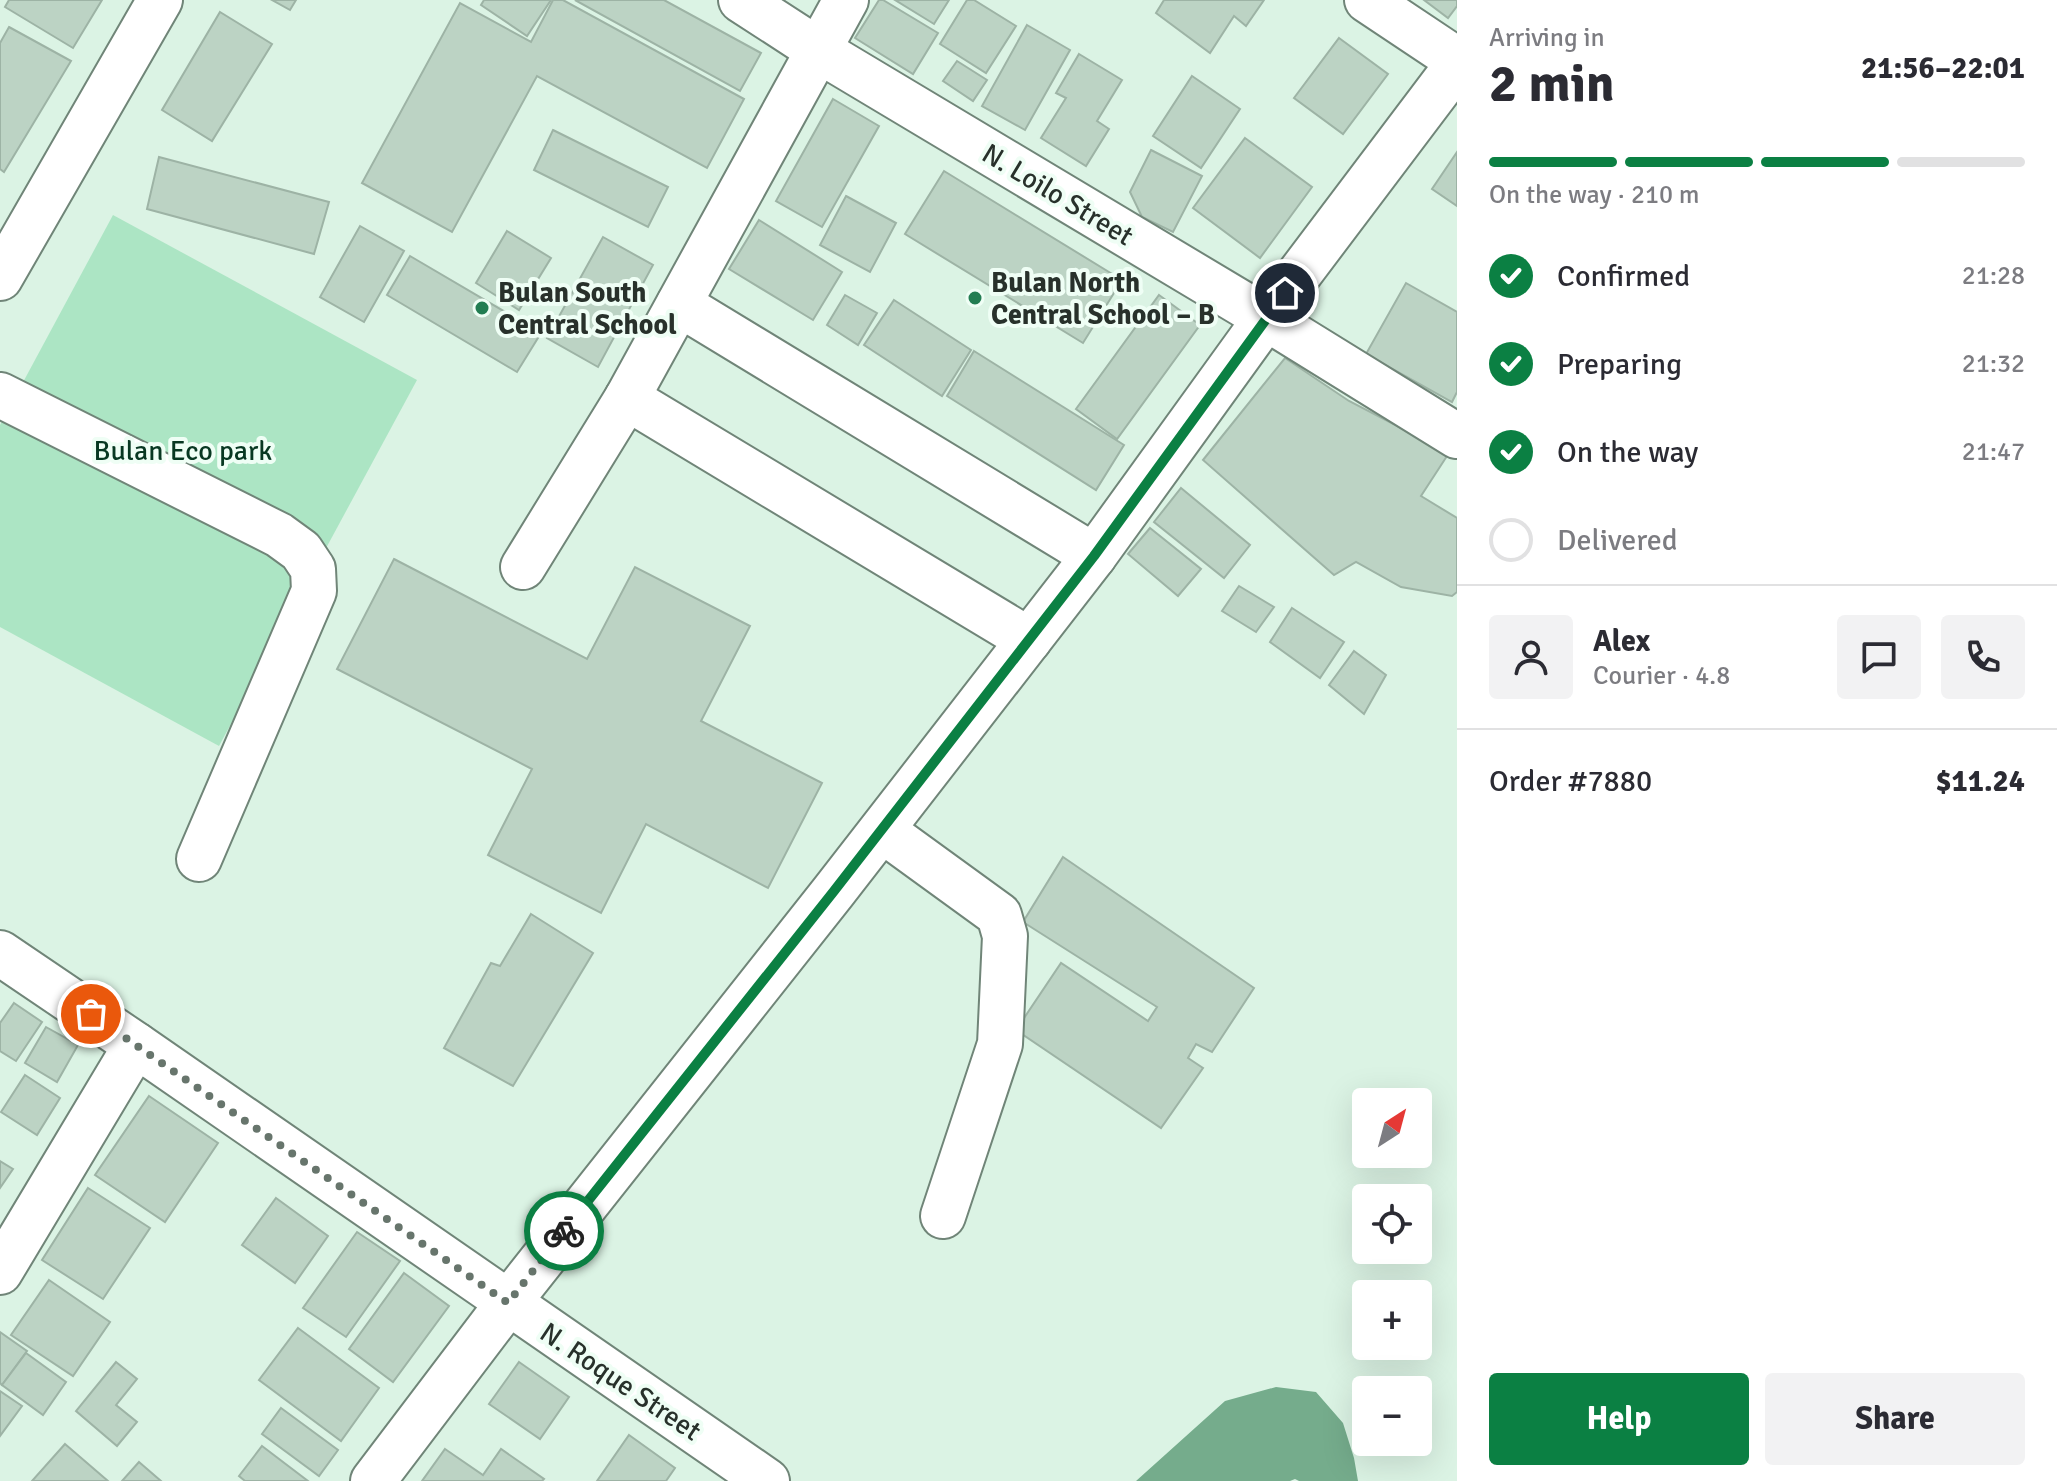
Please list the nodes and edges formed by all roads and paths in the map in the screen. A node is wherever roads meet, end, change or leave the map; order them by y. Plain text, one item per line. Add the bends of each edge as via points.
1 (160, 0) edge
2 (741, 0) edge
3 (846, 0) edge
4 (1367, 0) edge
5 (818, 50) junction
6 (1457, 63) edge
7 (0, 278) edge
8 (679, 304) junction
9 (1266, 318) junction
10 (0, 395) edge
11 (627, 398) junction
12 (1457, 436) edge
13 (1094, 556) junction
14 (523, 567) dead end
15 (1029, 640) junction
16 (882, 830) junction
17 (199, 859) dead end
18 (0, 953) edge
19 (136, 1045) junction
20 (943, 1216) dead end
21 (0, 1272) edge
22 (508, 1303) junction
23 (373, 1481) edge
24 (767, 1481) edge

1 - 7 street
2 - 5 street, N. Loilo Street
3 - 5 street
4 - 6 street
5 - 8 street
5 - 9 street, N. Loilo Street
6 - 9 street
8 - 11 street
8 - 13 street
9 - 12 street, N. Loilo Street
9 - 13 street
10 - 17 street via 279,535 301,551 313,569 314,591
11 - 14 street
11 - 15 street
13 - 15 street
15 - 16 street
16 - 20 street via 999,915 1005,936 1000,1044
16 - 22 street
18 - 19 street, N. Roque Street
19 - 21 street
19 - 22 street, N. Roque Street
22 - 23 street
22 - 24 street, N. Roque Street

